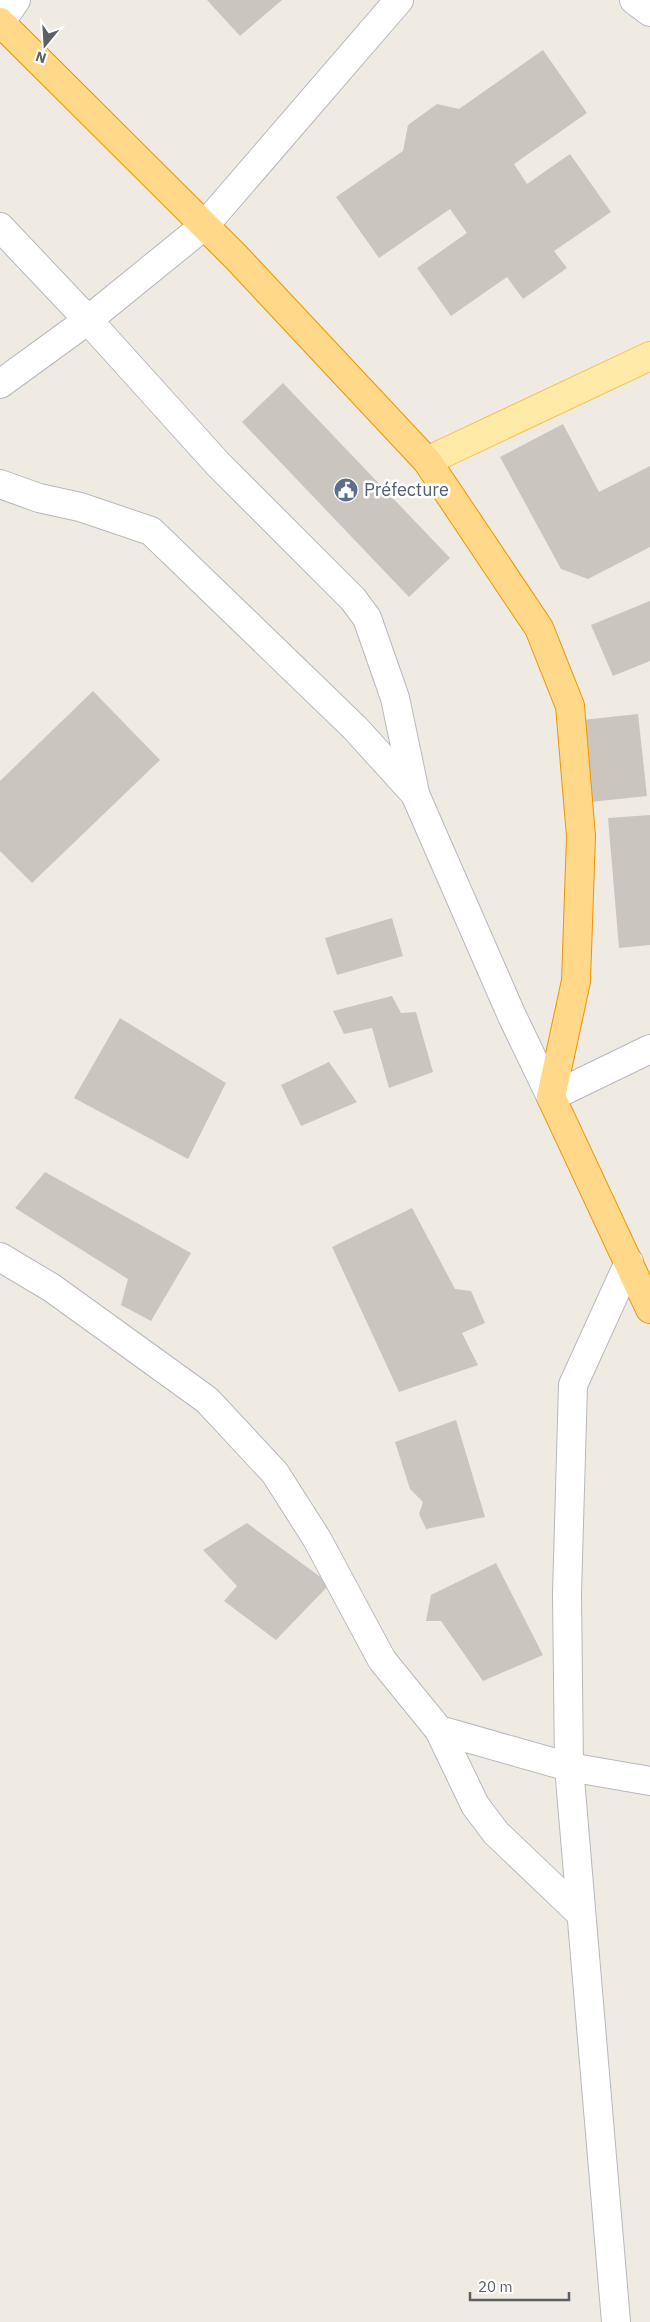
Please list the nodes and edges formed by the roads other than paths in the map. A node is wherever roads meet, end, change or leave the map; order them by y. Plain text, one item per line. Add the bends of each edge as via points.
1 (16, 0) edge
2 (399, 0) edge
3 (634, 0) edge
4 (650, 12) edge
5 (0, 23) edge
6 (205, 225) junction
7 (0, 227) edge
8 (88, 320) junction
9 (650, 356) edge
10 (0, 384) edge
11 (427, 461) junction
12 (0, 484) edge
13 (415, 794) junction
14 (650, 1049) edge
15 (551, 1097) junction
16 (0, 1257) edge
17 (629, 1262) junction
18 (650, 1309) edge
19 (439, 1730) junction
20 (569, 1767) junction
21 (650, 1781) edge
22 (581, 1914) junction
23 (616, 2322) edge

1 - 5 street
2 - 6 street
3 - 4 street
5 - 6 highway
6 - 8 street
6 - 11 highway
7 - 8 street
8 - 10 street
8 - 13 street via 218,464 354,599 368,618 395,698
9 - 11 main road
11 - 15 highway via 539,628 570,706 581,836 576,981
12 - 13 street via 151,531 355,728
13 - 15 street
14 - 15 street
15 - 17 highway
16 - 19 street via 52,1288 207,1400 275,1473 317,1539 382,1660
17 - 18 highway
17 - 20 street via 572,1386 567,1594
19 - 20 street
19 - 22 street via 475,1805 496,1832
20 - 21 street
20 - 22 street
22 - 23 street

